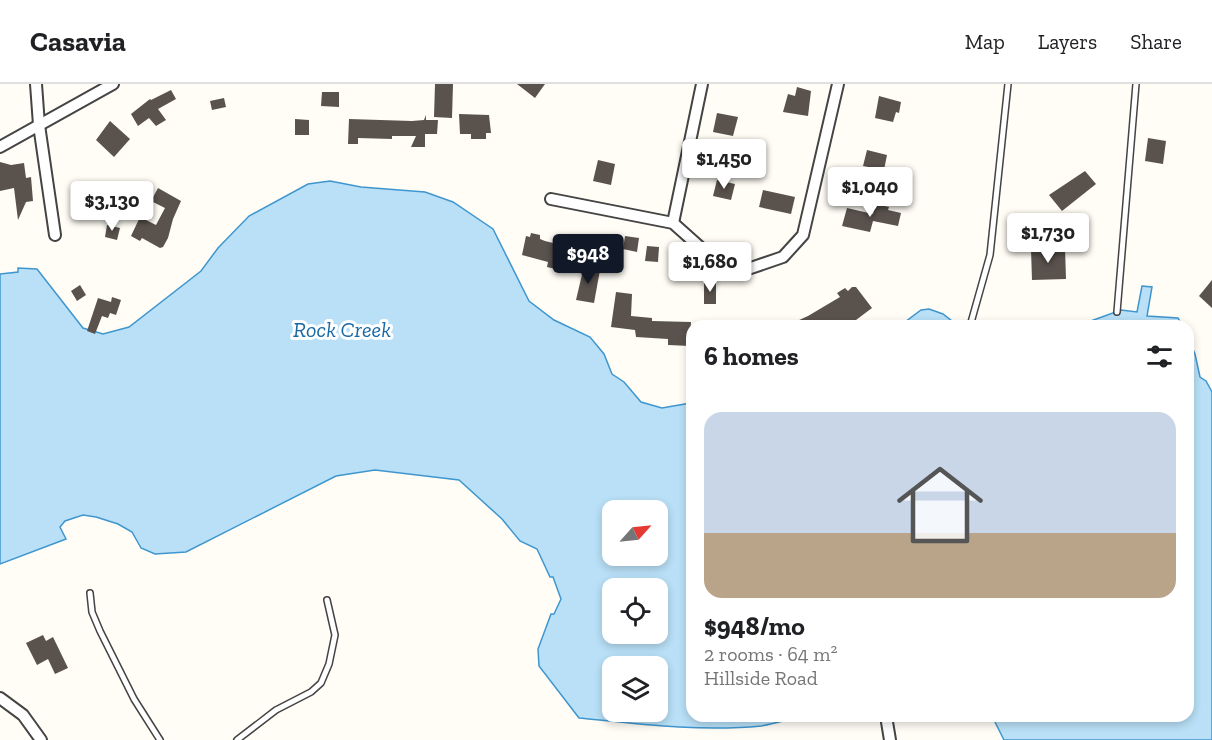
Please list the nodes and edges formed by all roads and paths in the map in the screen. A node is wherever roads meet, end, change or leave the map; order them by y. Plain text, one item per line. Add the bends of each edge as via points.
1 (36, 84) edge
2 (113, 84) edge
3 (702, 84) edge
4 (838, 84) edge
5 (1008, 84) edge
6 (1136, 84) edge
7 (39, 125) junction
8 (0, 147) edge
9 (551, 199) dead end
10 (673, 223) junction
11 (55, 235) dead end
12 (1117, 312) dead end
13 (972, 320) edge
14 (90, 593) dead end
15 (327, 600) dead end
16 (0, 698) edge
17 (887, 722) edge
18 (41, 740) edge
19 (160, 740) edge
20 (237, 740) edge
21 (890, 740) edge

1 - 7 street
2 - 7 street
3 - 10 street
4 - 10 street via 803,234 783,257 745,270 720,265
5 - 13 lane via 990,255
6 - 12 lane
7 - 8 street
7 - 11 street
9 - 10 street
14 - 19 lane via 100,631 134,699
15 - 20 lane via 335,635 321,683
16 - 18 street via 23,715
17 - 21 street

